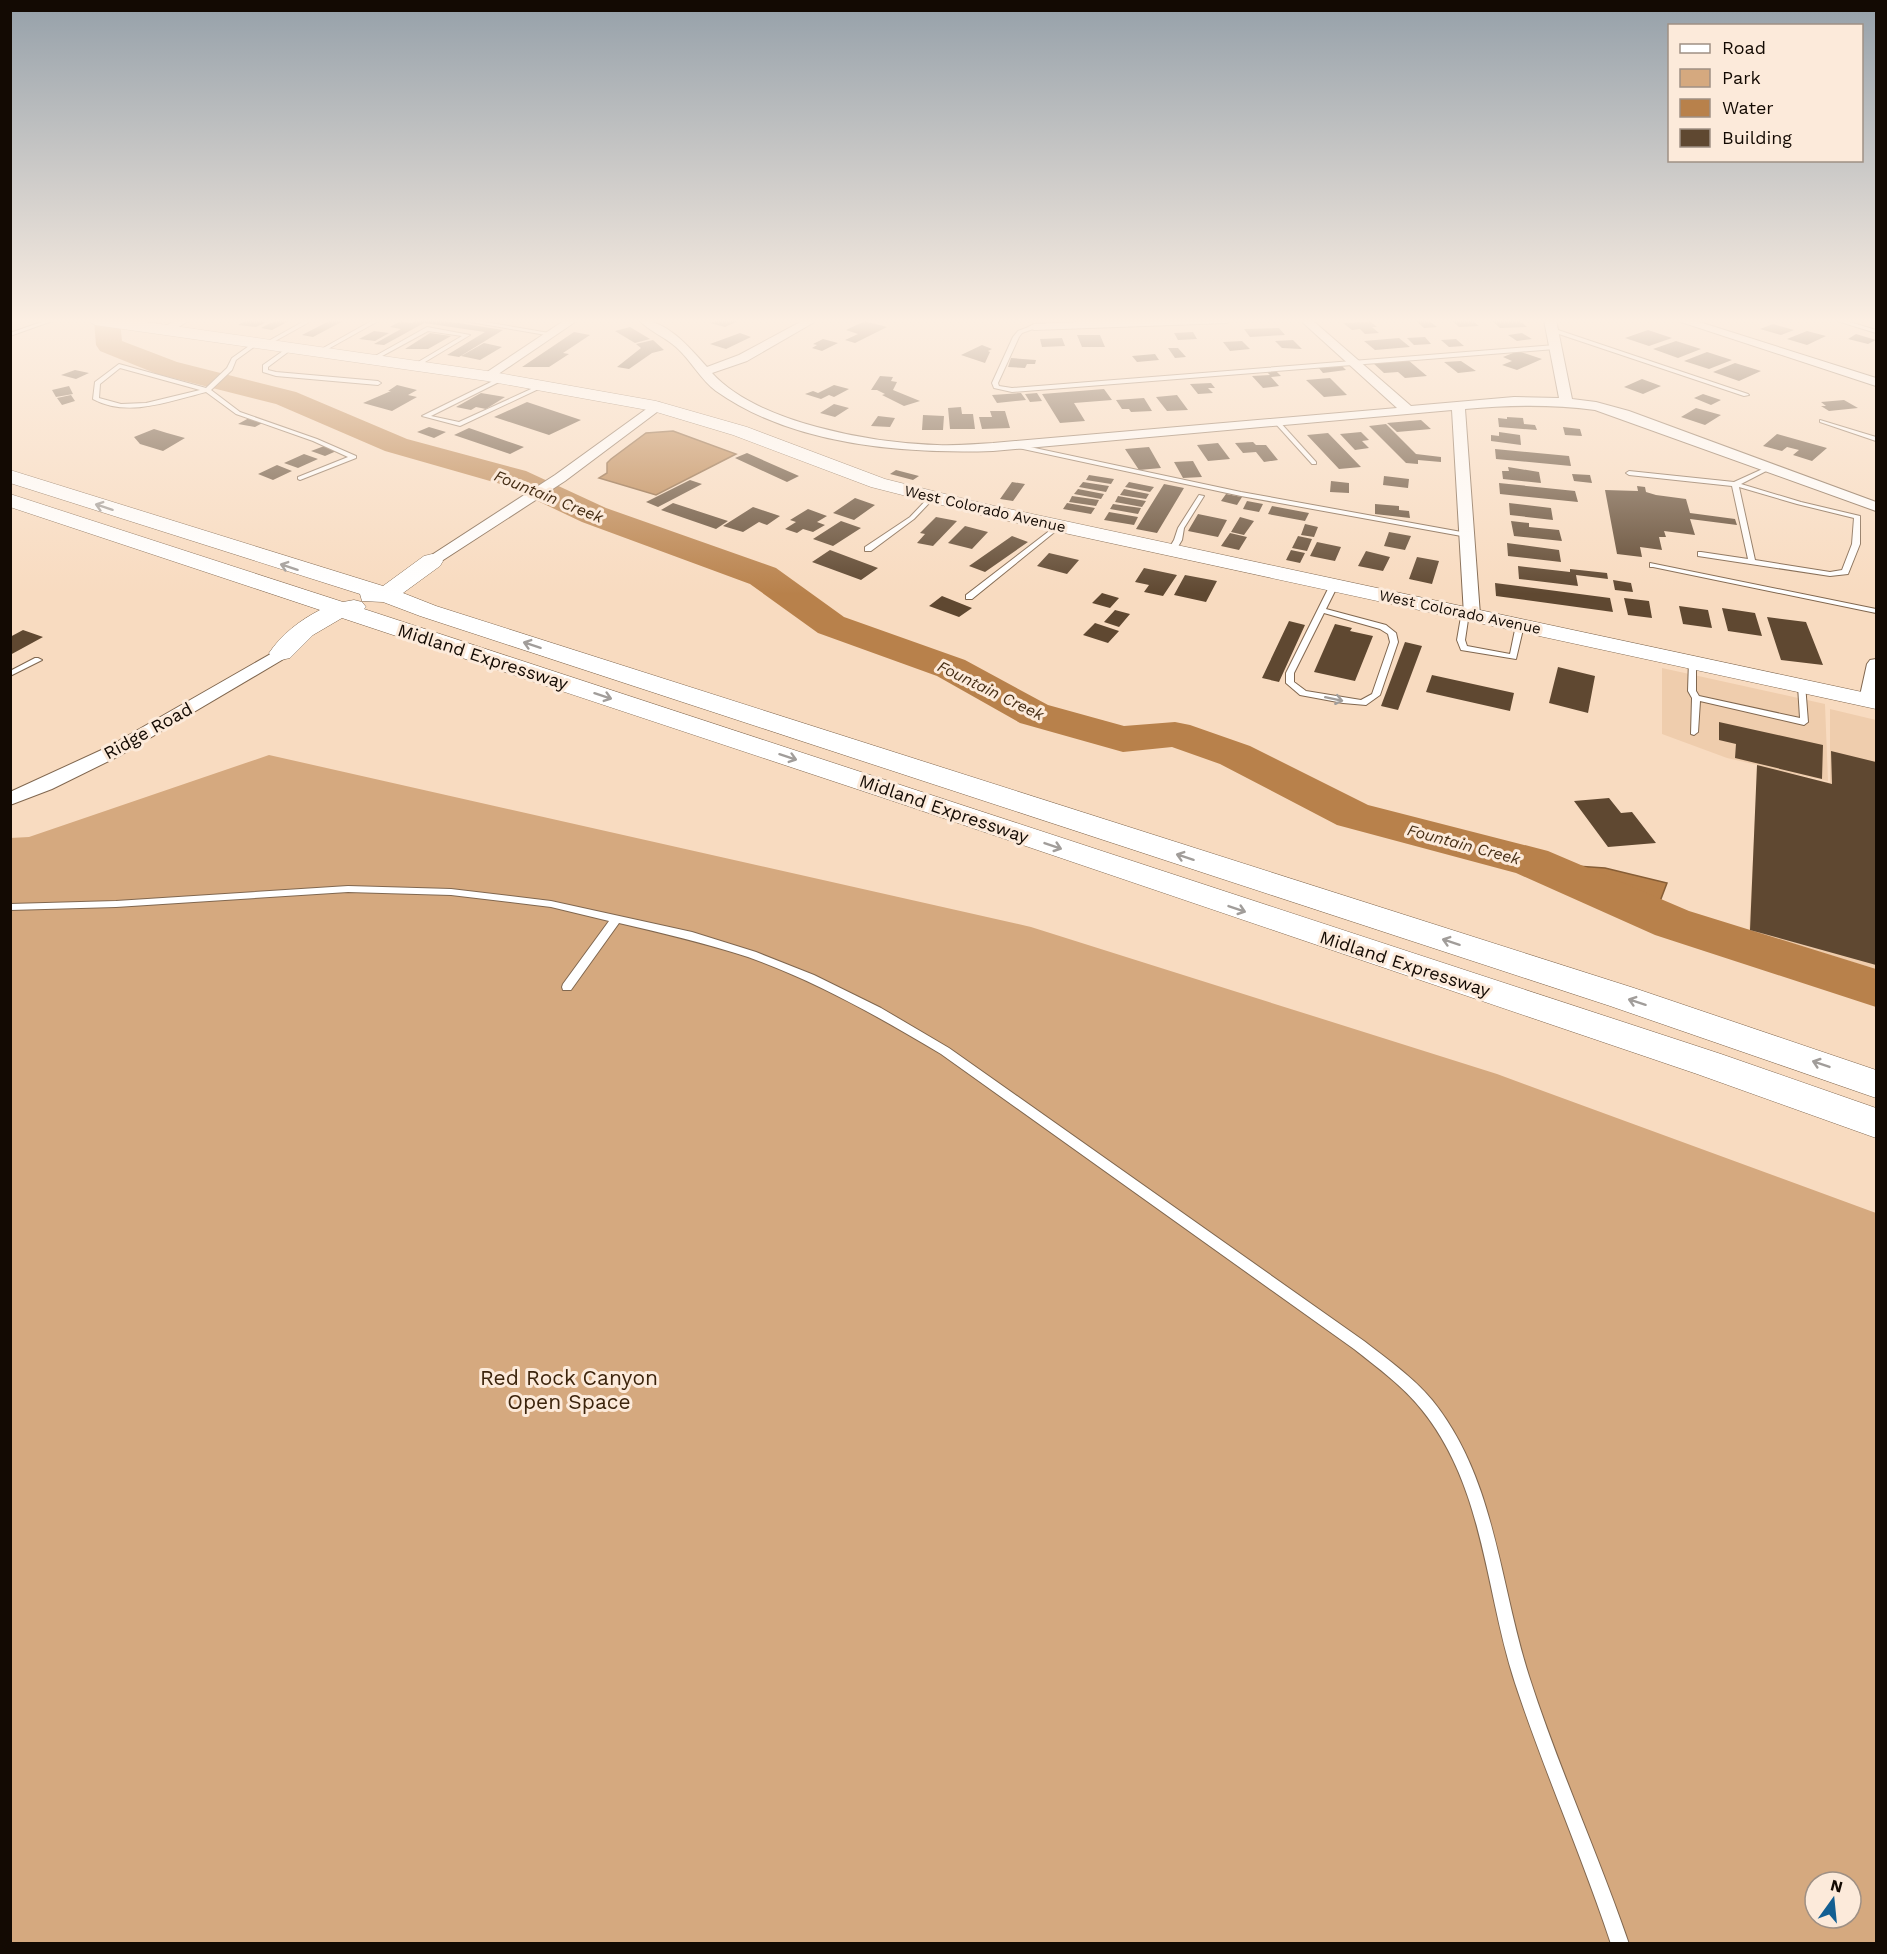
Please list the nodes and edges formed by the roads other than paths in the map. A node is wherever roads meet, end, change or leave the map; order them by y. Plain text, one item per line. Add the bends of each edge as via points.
1 (236, 411) edge
2 (433, 411) edge
3 (488, 411) edge
4 (649, 411) edge
5 (673, 411) edge
6 (762, 411) edge
7 (1393, 411) edge
8 (1458, 411) edge
9 (1614, 411) edge
10 (1822, 421) dead end
11 (1276, 422) junction
12 (1876, 439) edge
13 (1011, 446) junction
14 (1314, 463) dead end
15 (1769, 468) junction
16 (1629, 473) dead end
17 (10, 476) edge
18 (300, 478) dead end
19 (1735, 484) junction
20 (1201, 496) dead end
21 (932, 497) junction
22 (10, 500) edge
23 (1876, 507) edge
24 (1059, 526) junction
25 (1467, 535) junction
26 (868, 549) dead end
27 (1172, 550) junction
28 (1701, 554) dead end
29 (432, 561) junction
30 (1752, 562) junction
31 (1653, 565) dead end
32 (323, 577) junction
33 (1334, 585) junction
34 (285, 591) junction
35 (386, 595) junction
36 (969, 597) dead end
37 (339, 609) junction
38 (1322, 610) junction
39 (428, 611) junction
40 (1876, 611) edge
41 (1468, 614) junction
42 (1520, 625) junction
43 (403, 630) junction
44 (281, 653) junction
45 (38, 660) dead end
46 (1692, 662) junction
47 (1876, 664) edge
48 (10, 674) edge
49 (1802, 686) junction
50 (1696, 698) junction
51 (1872, 701) edge
52 (1694, 732) dead end
53 (10, 799) edge
54 (10, 907) edge
55 (616, 919) junction
56 (567, 987) dead end
57 (1876, 1084) edge
58 (1876, 1123) edge
59 (1620, 1944) edge

1 - 18 lane via 354,457
2 - 3 lane via 424,416 460,424
4 - 29 street via 523,504
5 - 21 main road, West Colorado Avenue via 740,431 855,475
6 - 13 street via 829,434 913,447
7 - 11 street
8 - 25 street
9 - 15 street
10 - 12 lane
11 - 13 street
11 - 14 lane
13 - 25 lane via 1241,494
15 - 19 lane
15 - 23 street
16 - 19 lane
32 -> 17 highway, Midland Expressway
19 - 30 lane
19 - 30 lane via 1858,517 1856,544 1845,572 1830,574
20 - 27 lane
21 - 24 main road, West Colorado Avenue
21 - 26 lane via 912,518
22 - 34 highway, Midland Expressway
24 - 27 main road, West Colorado Avenue
24 - 36 lane
25 - 41 street
27 - 33 main road, West Colorado Avenue
28 - 30 lane
29 - 32 highway via 379,576
29 - 35 highway
31 - 40 lane
32 - 35 highway, Midland Expressway
33 - 38 lane
33 - 41 main road, West Colorado Avenue
34 - 35 highway via 332,597
34 - 37 highway, Midland Expressway
35 - 39 highway, Midland Expressway
37 - 39 highway via 380,606
37 - 43 highway, Midland Expressway
37 - 44 highway via 296,636
38 -> 38 lane via 1290,673 1290,683 1303,693 1363,703 1376,695 1394,642 1392,633
57 -> 39 highway, Midland Expressway via 1622,997
41 - 42 main road, West Colorado Avenue
41 - 42 lane via 1461,640 1464,648 1513,657
42 - 46 main road, West Colorado Avenue
43 - 44 highway via 345,631
43 -> 58 highway, Midland Expressway
44 - 53 street, Ridge Road via 164,723 72,772
45 - 48 lane
46 - 49 main road, West Colorado Avenue
46 - 50 lane via 1692,691
47 - 51 street
49 - 50 lane via 1804,722
49 - 51 main road, West Colorado Avenue
50 - 52 lane
54 - 55 lane via 348,888 494,895
55 - 56 lane
55 - 59 lane via 692,936 752,955 878,1011 945,1051 1059,1131 1359,1345 1406,1383 1428,1406 1451,1440 1469,1477 1520,1674

